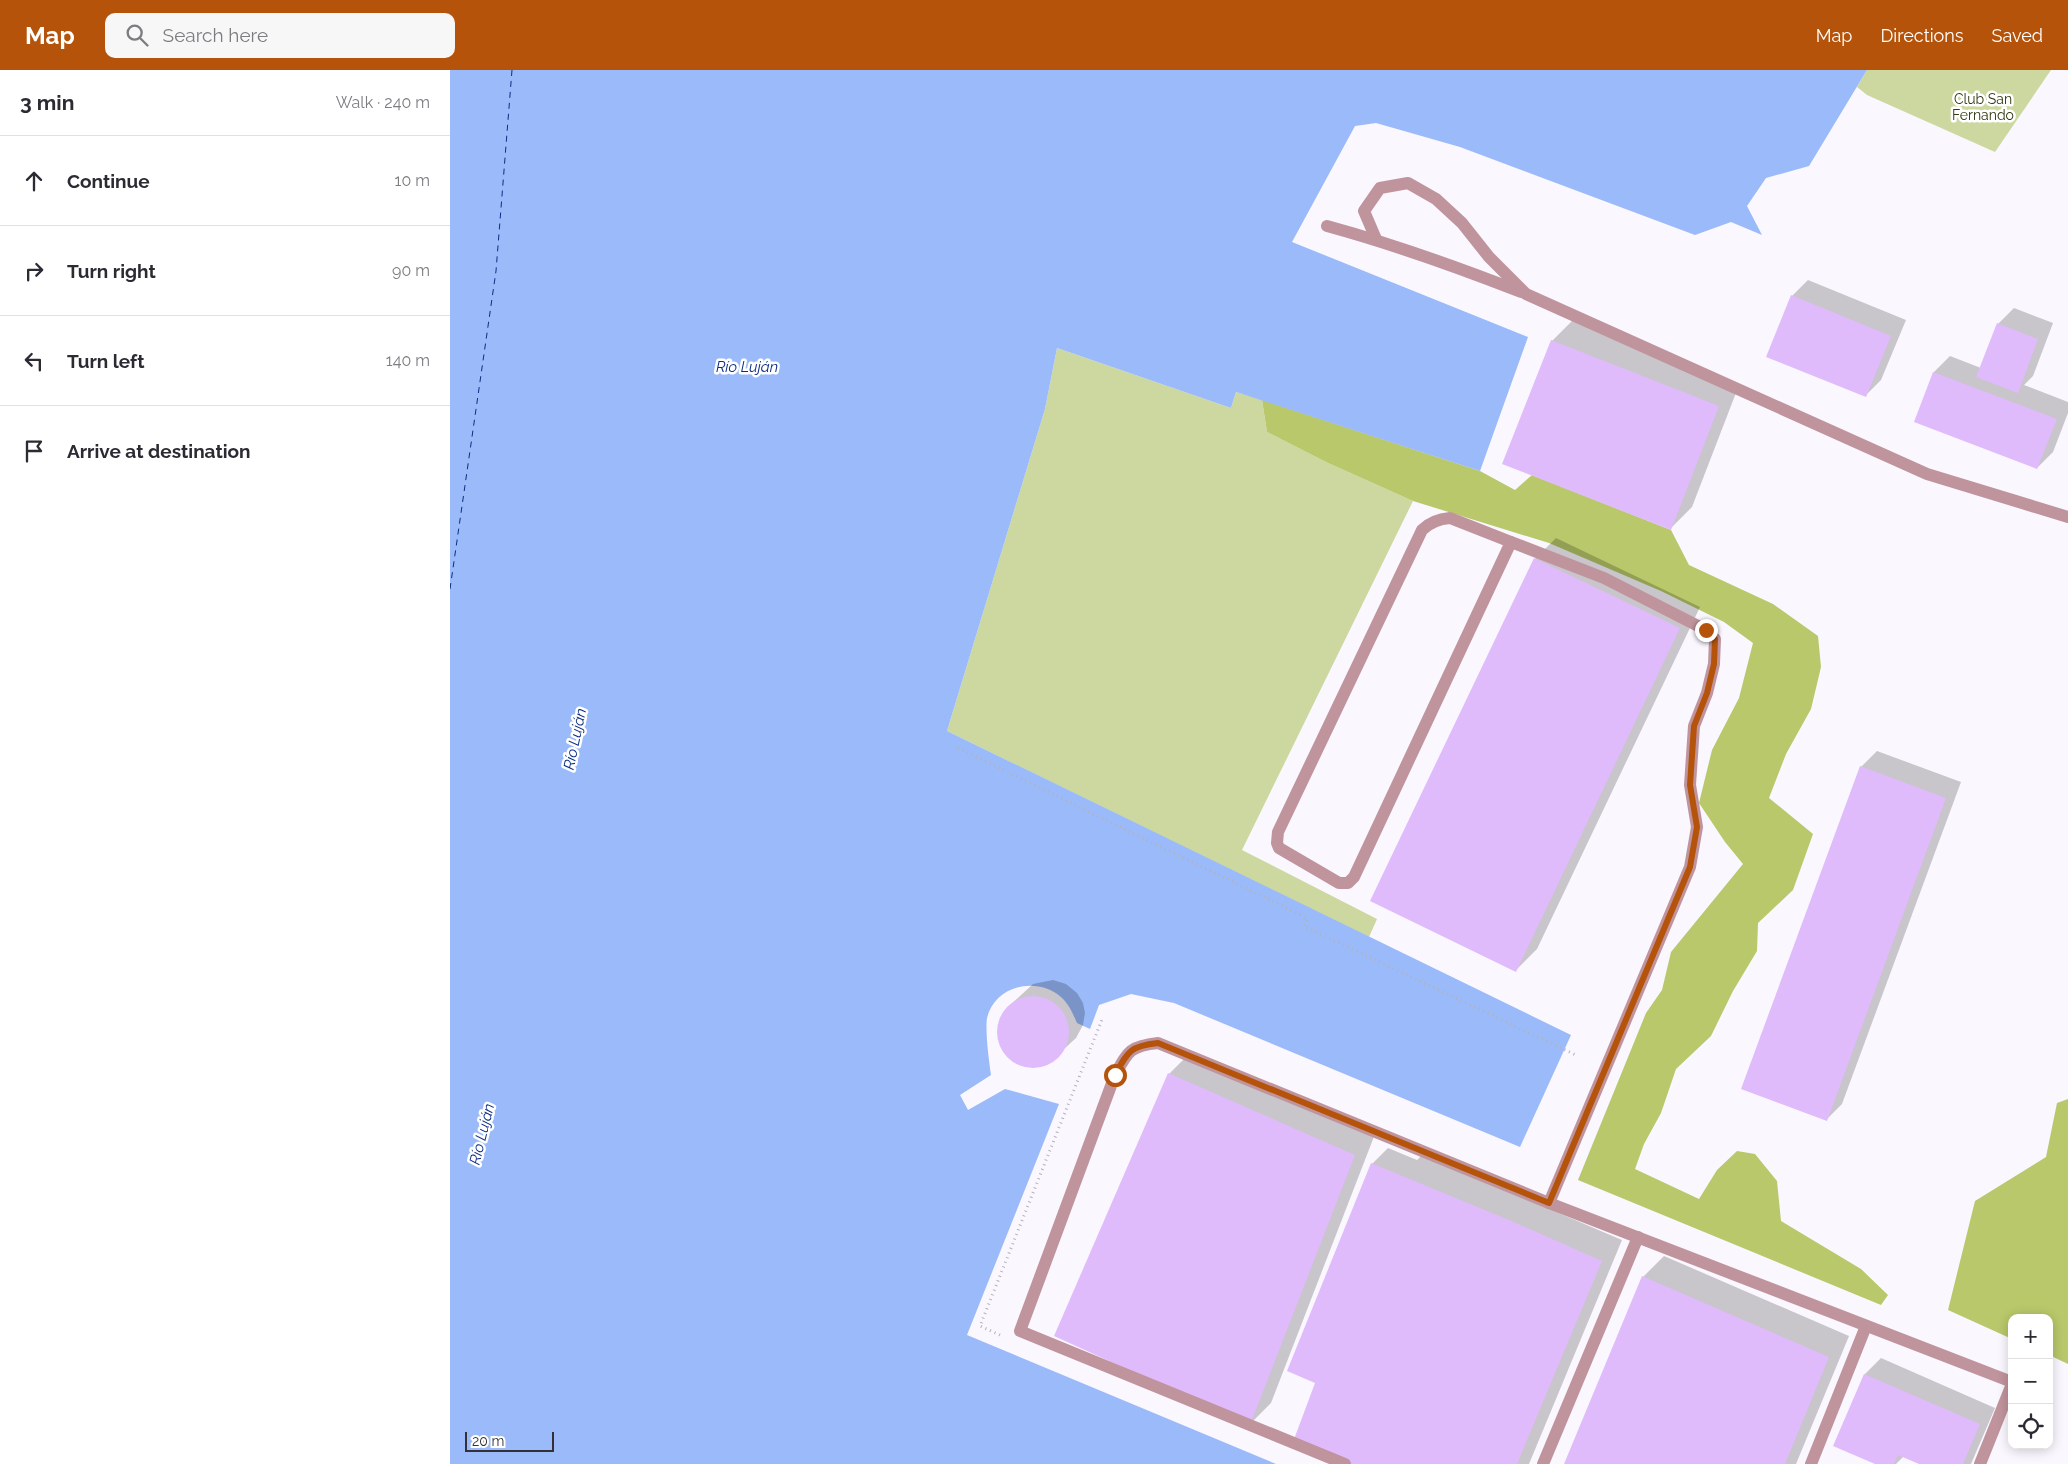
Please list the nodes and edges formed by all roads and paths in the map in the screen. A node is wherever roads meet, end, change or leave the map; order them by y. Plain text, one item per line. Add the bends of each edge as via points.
1 (1327, 226) dead end
2 (1376, 239) junction
3 (1526, 294) junction
4 (2068, 517) edge
5 (1511, 542) junction
6 (958, 748) dead end
7 (1103, 1017) dead end
8 (1578, 1056) dead end
9 (1549, 1203) junction
10 (1638, 1237) junction
11 (1866, 1326) junction
12 (1007, 1338) dead end
13 (2008, 1381) edge
14 (2008, 1393) edge
15 (1345, 1464) edge
16 (1543, 1464) edge
17 (1811, 1464) edge
18 (1980, 1464) edge

1 - 2 street
2 - 3 street
2 - 3 street via 1364,211 1380,188 1408,183 1436,198
3 - 4 street via 1927,474
5 - 5 street via 1450,518 1428,524 1422,530 1278,832 1280,848 1339,883 1352,881
5 - 9 street via 1604,578 1706,630 1715,639 1714,664 1707,693 1694,726 1690,785 1697,827 1690,867
6 - 8 path via 1307,918 1304,926
7 - 12 path via 980,1326
9 - 10 street
9 - 15 street via 1158,1043 1139,1045 1126,1055 1115,1075 1020,1331
10 - 11 street
10 - 16 street
11 - 13 street
11 - 17 street
14 - 18 street

